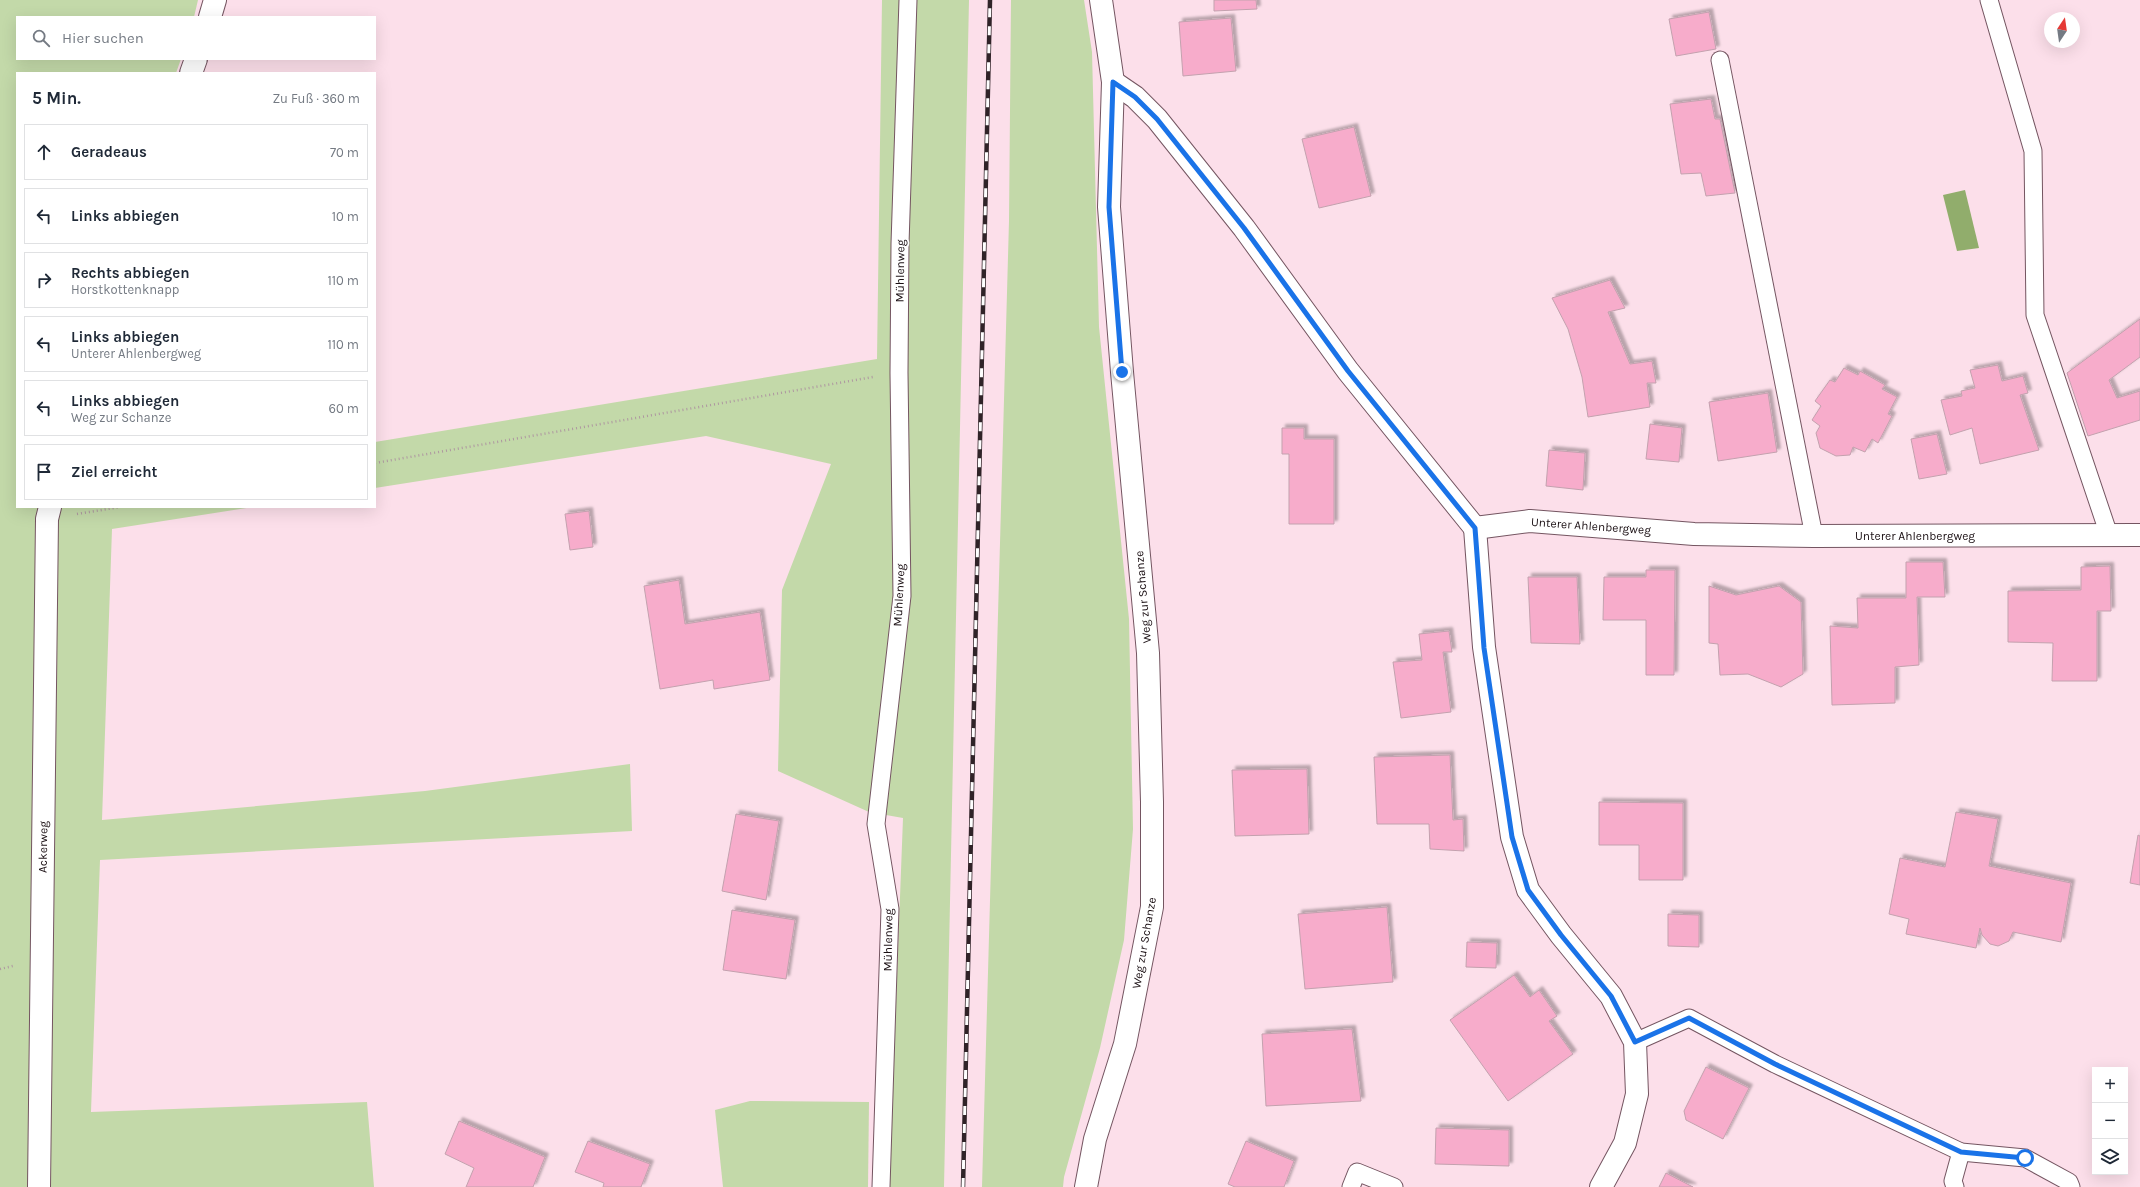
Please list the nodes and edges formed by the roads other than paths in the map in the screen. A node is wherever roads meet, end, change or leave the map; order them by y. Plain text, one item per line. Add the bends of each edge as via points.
1 (215, 0) edge
2 (908, 0) edge
3 (1101, 0) edge
4 (1989, 0) edge
5 (210, 16) edge
6 (196, 60) edge
7 (1720, 60) dead end
8 (191, 72) edge
9 (1113, 82) junction
10 (49, 513) edge
11 (1475, 528) junction
12 (2109, 535) junction
13 (2140, 535) edge
14 (1814, 536) junction
15 (1635, 1042) junction
16 (1961, 1152) junction
17 (39, 1187) edge
18 (881, 1187) edge
19 (1086, 1187) edge
20 (1351, 1187) edge
21 (1394, 1187) edge
22 (1601, 1187) edge
23 (1954, 1187) edge
24 (2071, 1187) edge

1 - 5 street
2 - 18 lane, Mühlenweg via 900,244 902,596 876,824 890,910
3 - 9 street, Weg zur Schanze
4 - 12 lane via 2034,151 2035,315
6 - 8 street
7 - 14 lane
9 - 11 street via 1135,97 1157,119 1244,228 1348,371
9 - 19 street, Weg zur Schanze via 1109,207 1148,653 1152,906 1125,1044 1095,1139
10 - 17 street, Ackerweg
11 - 14 street, Unterer Ahlenbergweg via 1530,521 1694,534
11 - 15 street via 1484,648 1512,837 1528,890 1611,996
12 - 13 street, Unterer Ahlenbergweg
12 - 14 street, Unterer Ahlenbergweg
15 - 16 lane via 1689,1018 1775,1064
15 - 22 street via 1636,1094 1625,1142
16 - 23 lane via 1953,1181
16 - 24 lane via 2025,1158 2069,1182
20 - 21 lane via 1358,1172

